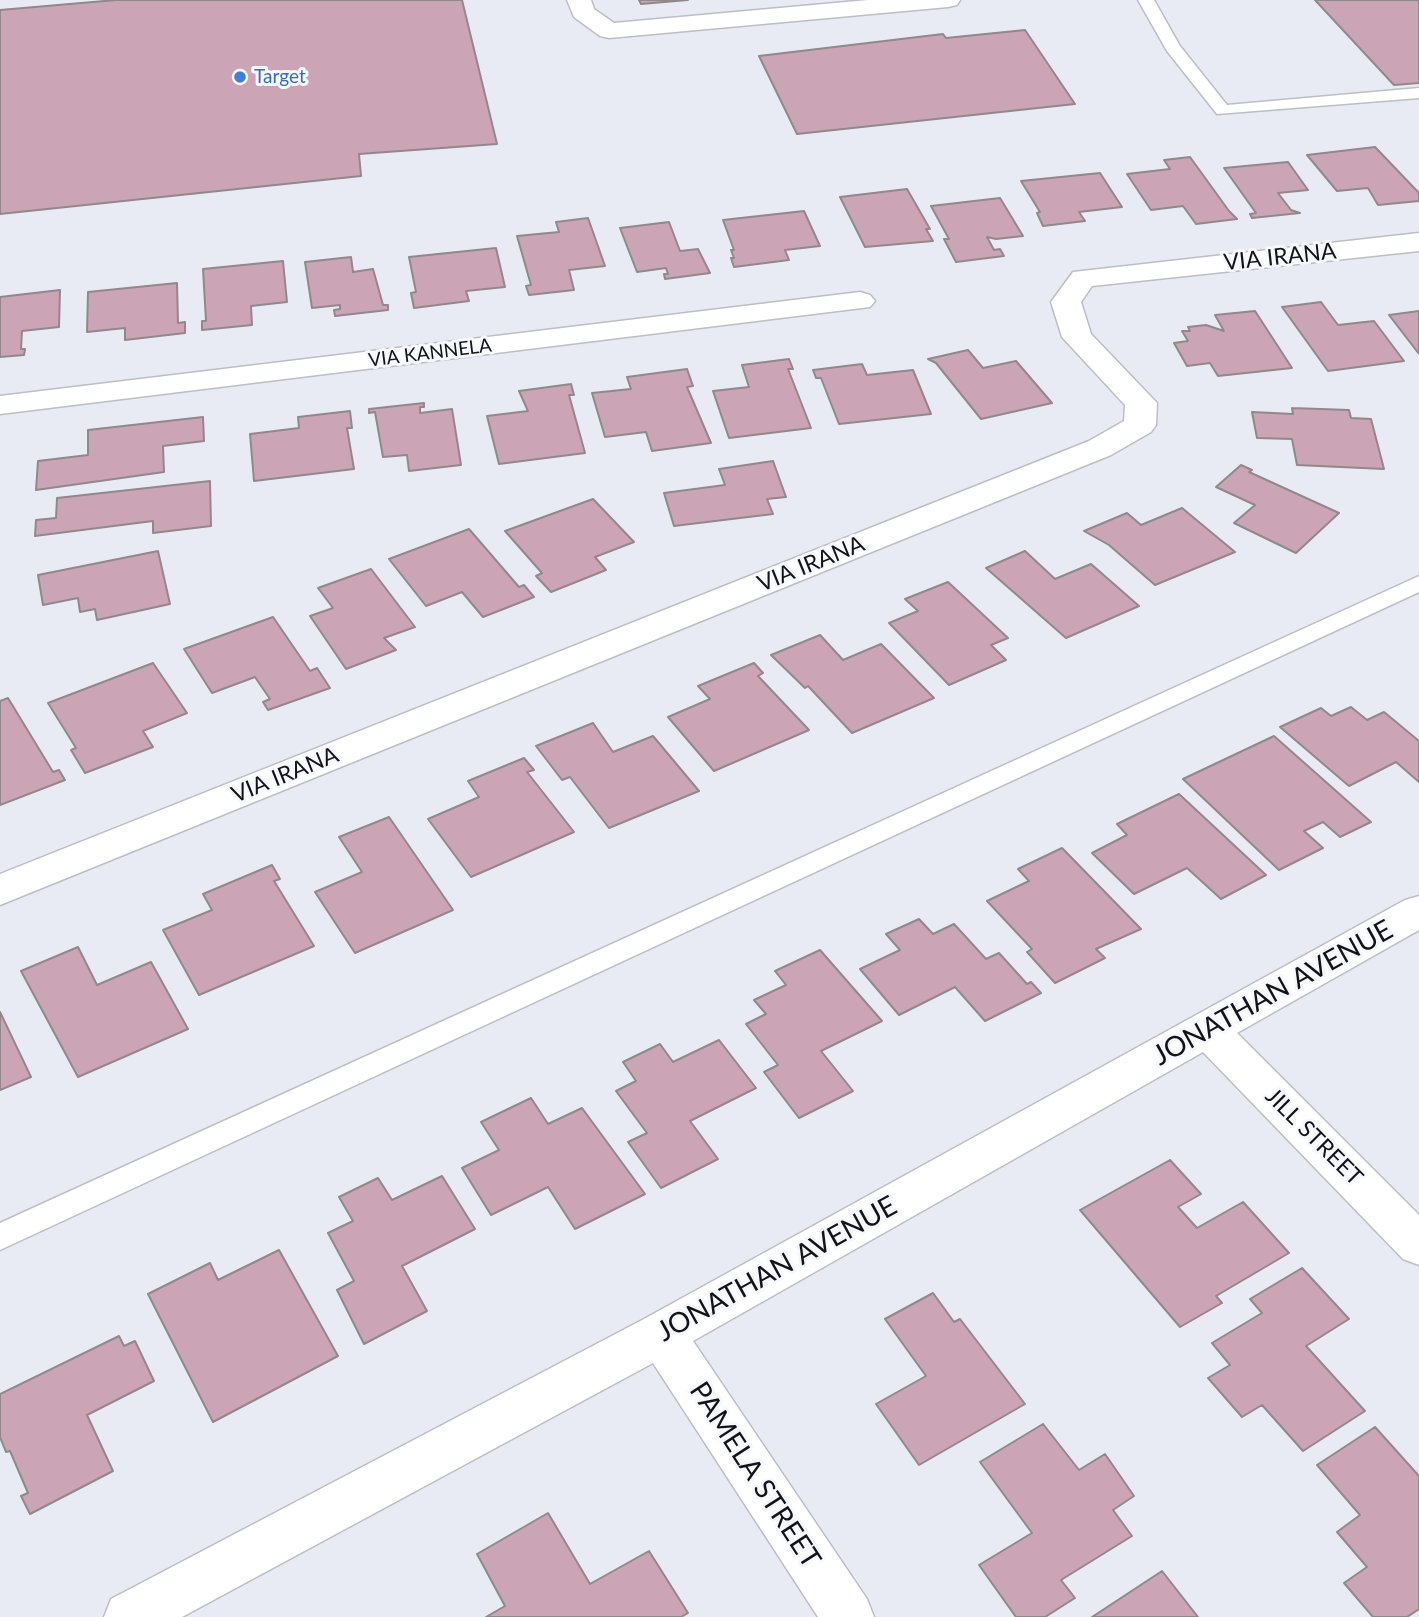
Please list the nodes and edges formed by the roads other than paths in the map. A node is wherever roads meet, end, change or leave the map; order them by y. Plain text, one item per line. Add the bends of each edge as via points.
1 (948, 0) edge
2 (1146, 0) edge
3 (581, 6) edge
4 (1419, 93) edge
5 (1419, 242) edge
6 (860, 302) dead end
7 (0, 405) edge
8 (1419, 583) edge
9 (0, 890) edge
10 (1419, 911) edge
11 (1208, 1030) junction
12 (0, 1237) edge
13 (1419, 1245) edge
14 (661, 1334) junction
15 (130, 1617) edge
16 (848, 1617) edge

1 - 3 street via 609,31
2 - 4 lane via 1173,48 1223,110
5 - 9 street, VIA IRANA via 1083,278 1066,302 1077,337 1141,403 1140,425 1100,448
6 - 7 street, VIA KANNELA
8 - 12 lane
10 - 11 street, JONATHAN AVENUE
11 - 13 street, JILL STREET
11 - 14 street, JONATHAN AVENUE
14 - 15 street, JONATHAN AVENUE
14 - 16 street, PAMELA STREET

